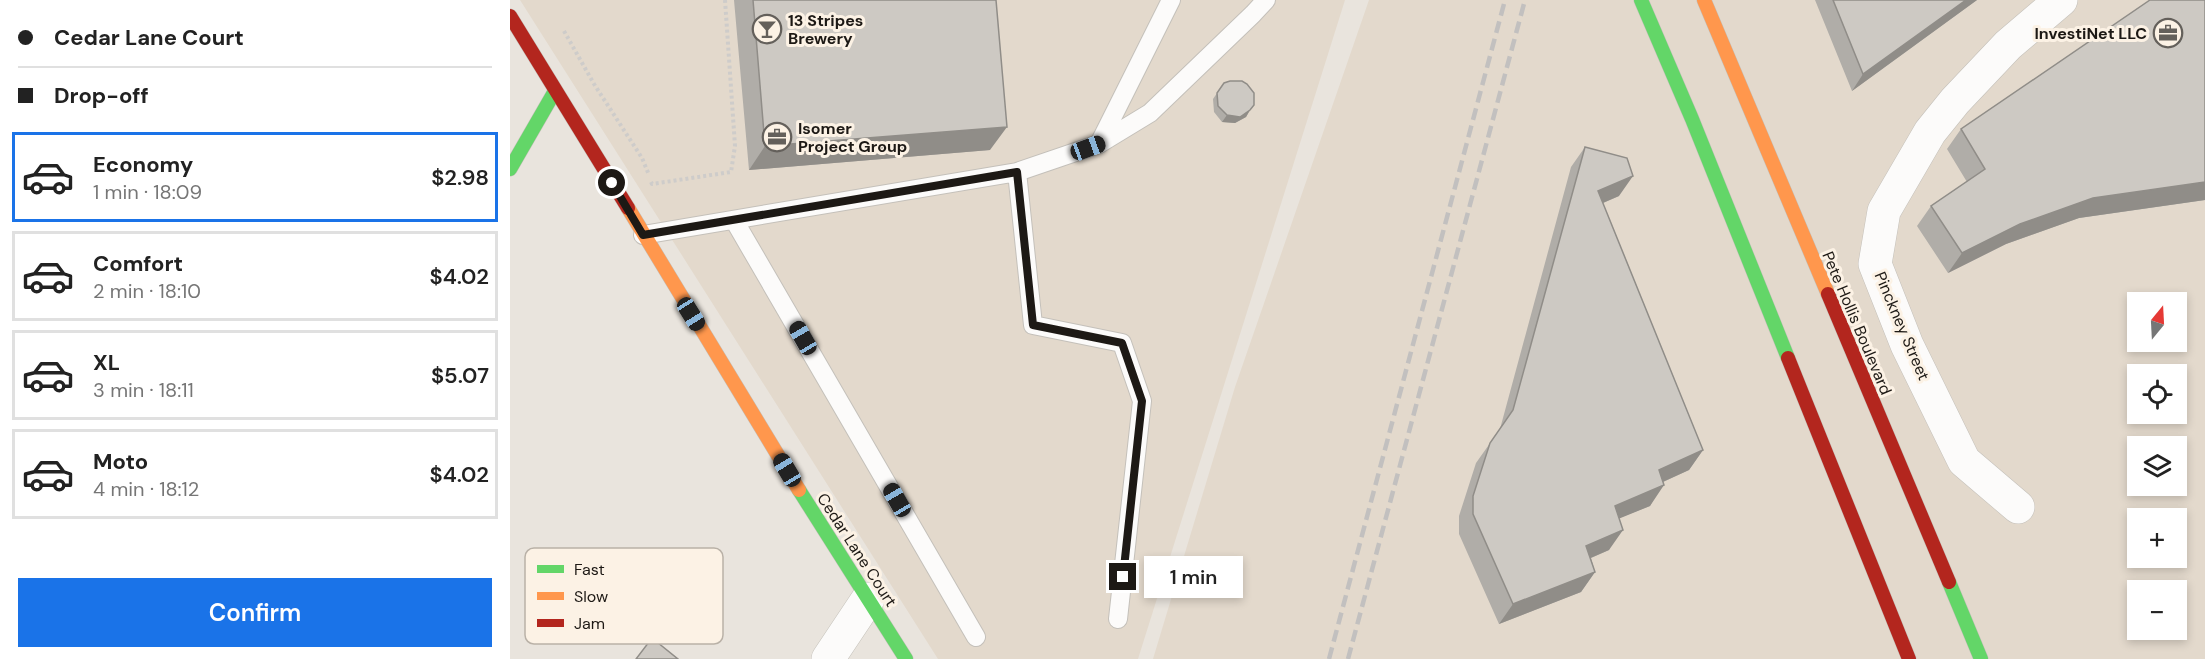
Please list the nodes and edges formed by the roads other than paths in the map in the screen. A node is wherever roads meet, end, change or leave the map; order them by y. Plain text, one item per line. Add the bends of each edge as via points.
1 (1171, 0) edge
2 (1266, 0) edge
3 (1641, 0) edge
4 (1704, 0) edge
5 (2061, 0) edge
6 (510, 16) edge
7 (555, 91) junction
8 (1099, 144) junction
9 (510, 169) edge
10 (1017, 172) junction
11 (734, 220) junction
12 (643, 235) junction
13 (2018, 507) dead end
14 (868, 599) junction
15 (1118, 619) dead end
16 (1968, 629) junction
17 (976, 637) dead end
18 (828, 659) edge
19 (906, 659) edge
20 (1910, 659) edge
21 (1981, 659) edge
22 (1993, 659) edge

1 - 8 lane
2 - 8 lane via 1150,113
3 - 20 main road
4 - 16 main road, Pete Hollis Boulevard
5 - 13 street, Pinckney Street via 2008,45 1930,132 1884,211 1875,264 1907,345 1964,461
6 - 7 main road, Cedar Lane Court
7 - 9 main road
7 - 12 main road, Cedar Lane Court
8 - 10 lane
10 - 11 lane
10 - 15 lane via 1033,325 1122,343 1142,401
11 - 12 lane
11 - 17 lane
12 - 14 main road, Cedar Lane Court
14 - 18 street
14 - 19 main road, Cedar Lane Court
16 - 21 main road, Pete Hollis Boulevard
16 - 22 main road

